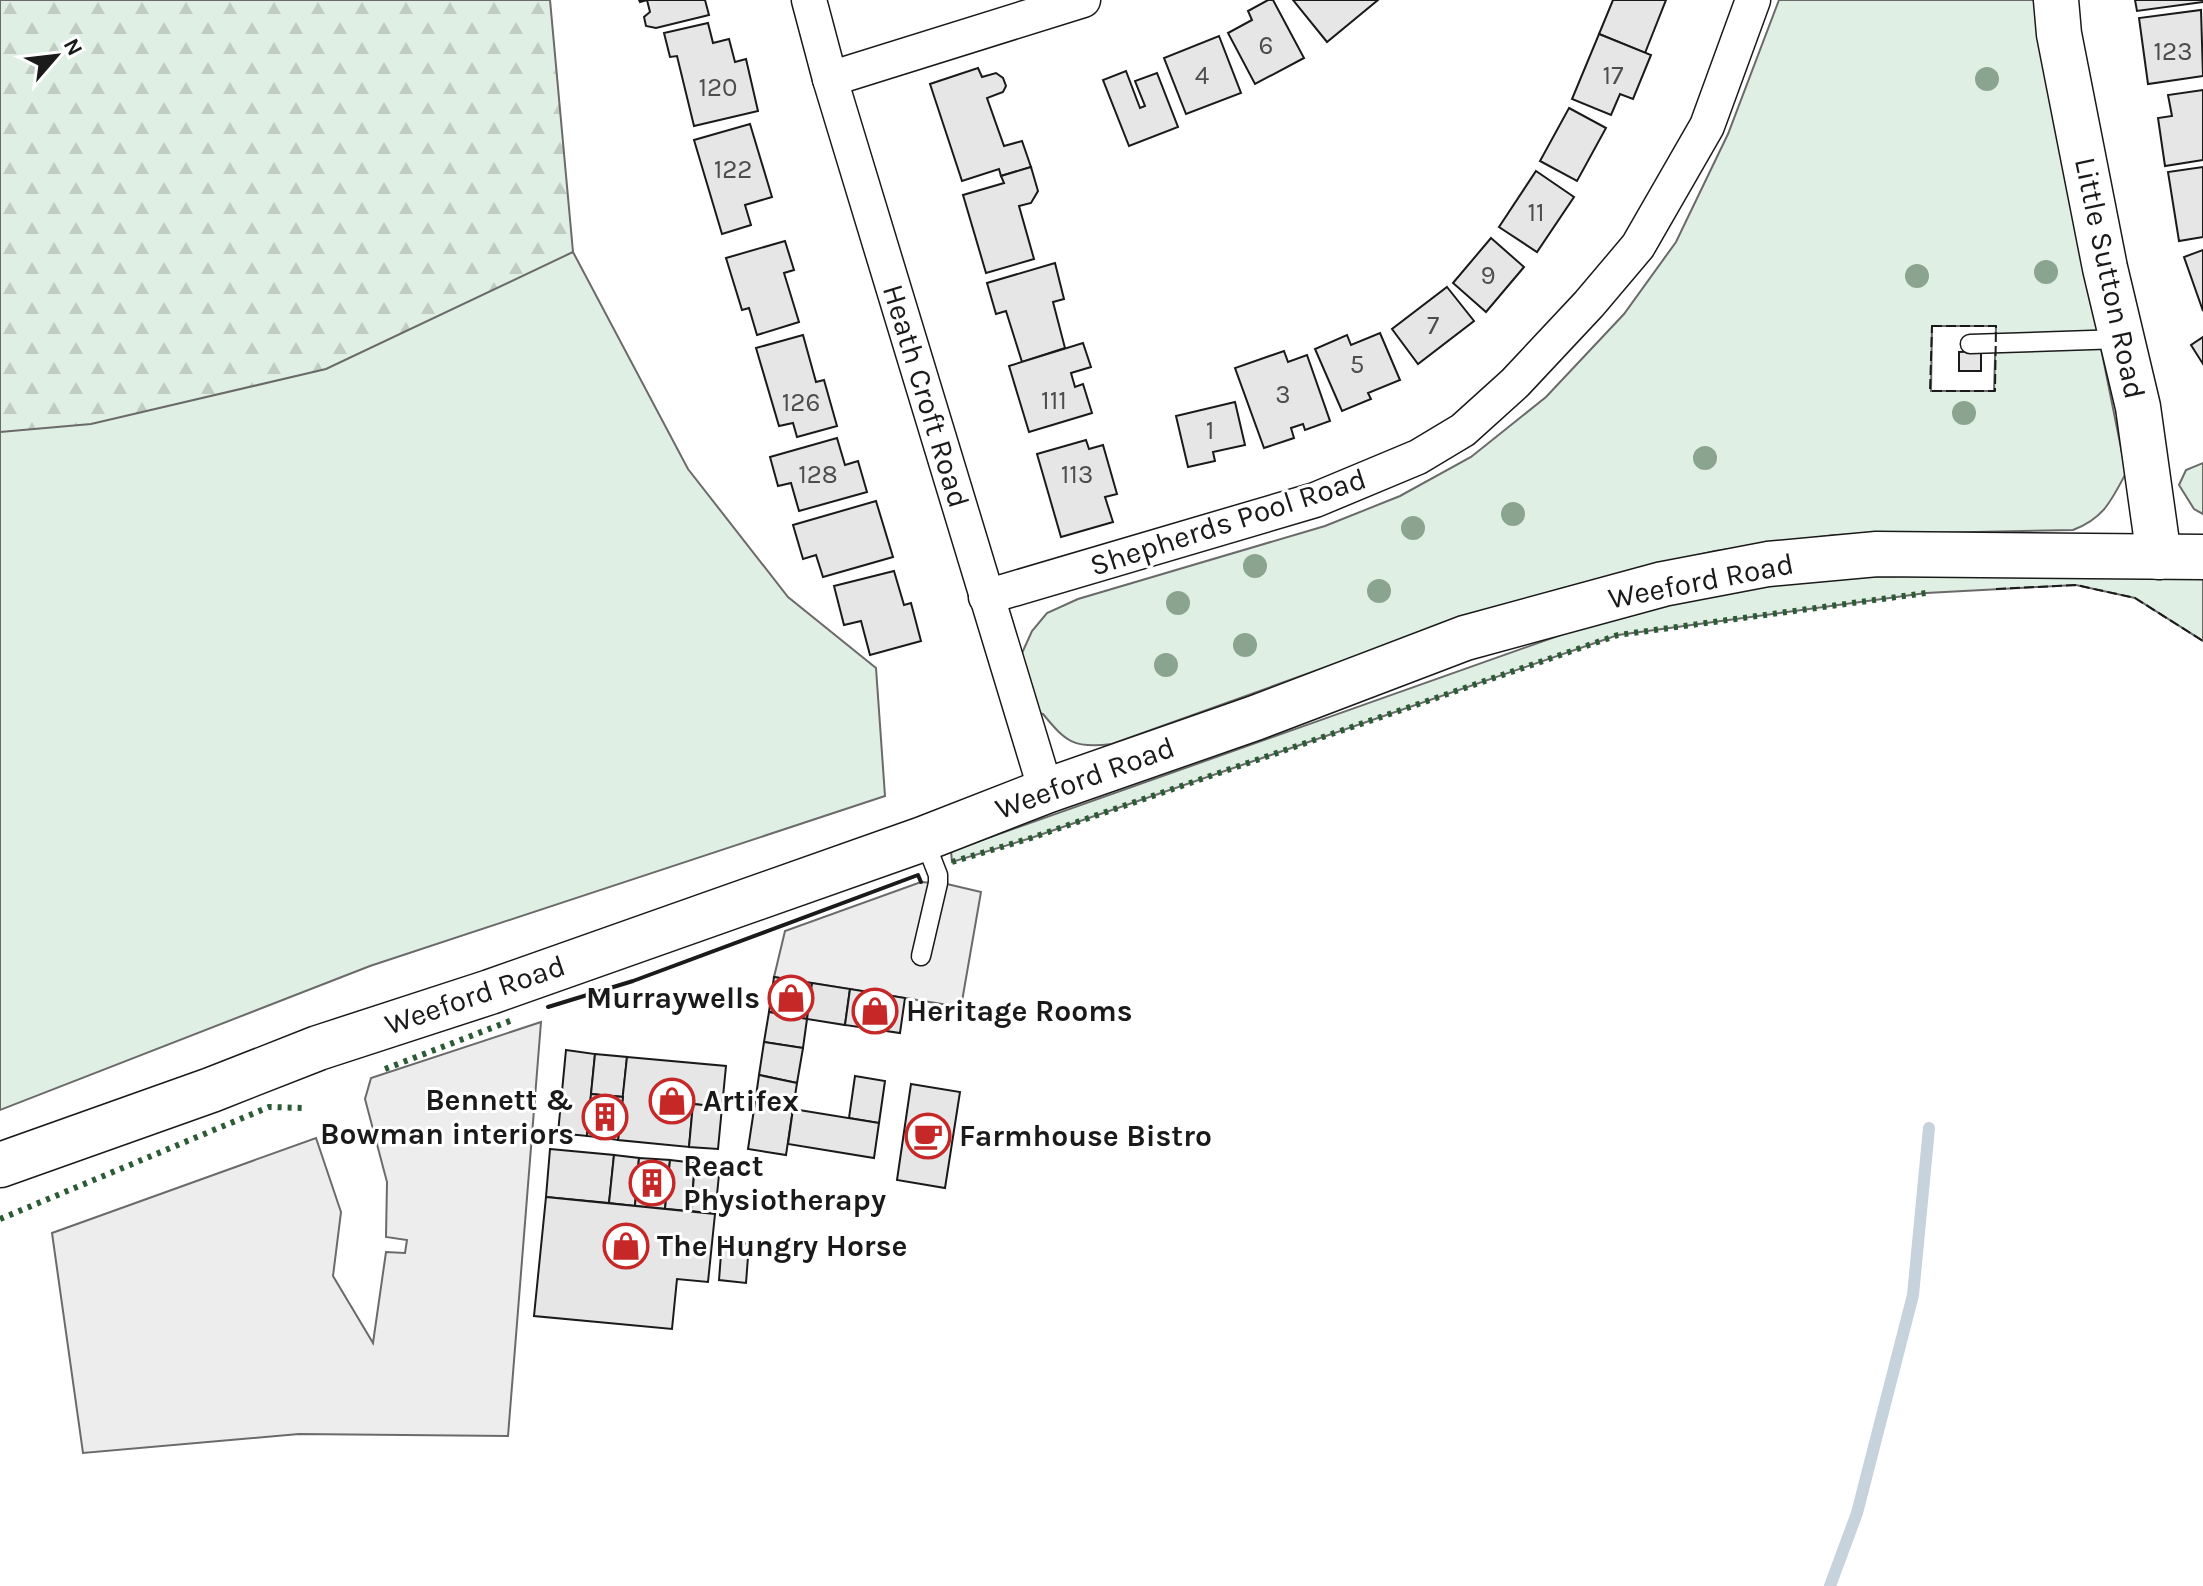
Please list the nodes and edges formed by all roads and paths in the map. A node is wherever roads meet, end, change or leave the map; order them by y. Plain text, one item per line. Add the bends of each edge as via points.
1 (809, 0) edge
2 (1083, 0) edge
3 (1753, 0) edge
4 (2056, 0) edge
5 (830, 79) junction
6 (2121, 339) junction
7 (1970, 344) dead end
8 (2159, 557) junction
9 (2203, 557) edge
10 (986, 597) junction
11 (1046, 791) junction
12 (923, 839) junction
13 (921, 956) dead end
14 (0, 1165) edge

1 - 5 street, Heath Croft Road
2 - 5 street
3 - 10 street, Shepherds Pool Road via 1707,126 1638,246 1515,383 1463,430 1418,457 1315,500
4 - 6 street, Little Sutton Road
5 - 10 street, Heath Croft Road
6 - 7 lane
6 - 8 street, Little Sutton Road via 2142,434
8 - 9 street, Weeford Road
8 - 11 street, Weeford Road via 1877,554 1768,564 1663,584 1465,638
10 - 11 street, Heath Croft Road
11 - 12 street, Weeford Road
12 - 13 lane via 938,883
12 - 14 street, Weeford Road via 318,1048

